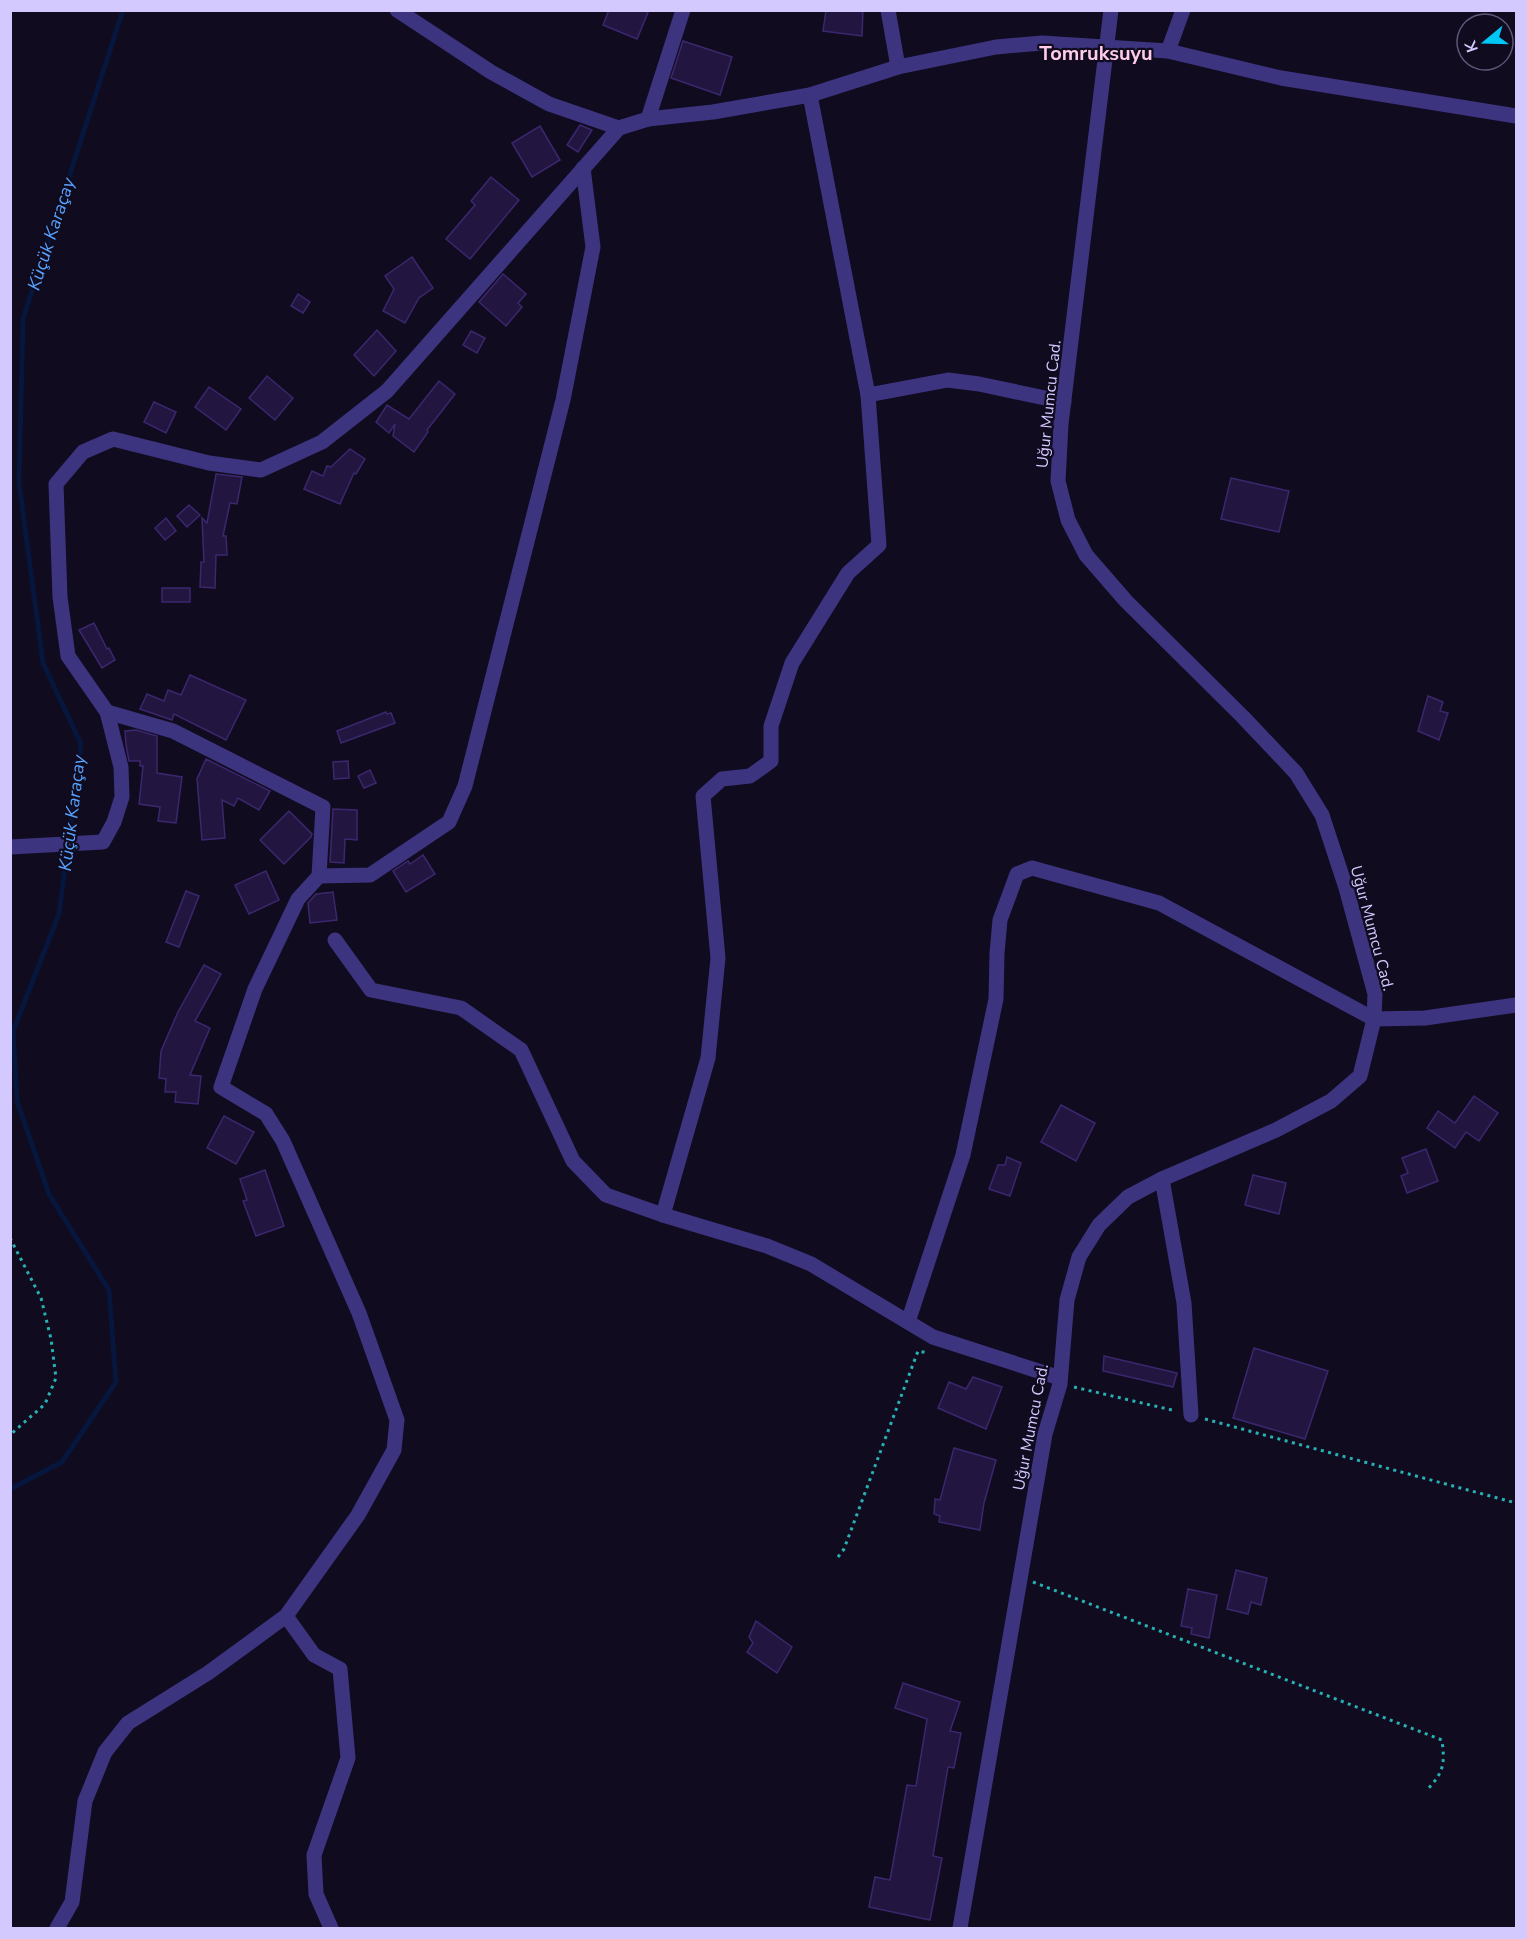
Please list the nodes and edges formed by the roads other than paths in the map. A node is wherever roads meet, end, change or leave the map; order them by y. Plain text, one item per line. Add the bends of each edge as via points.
1 (397, 10) edge
2 (683, 10) edge
3 (888, 10) edge
4 (1111, 10) edge
5 (1183, 10) edge
6 (1107, 48) junction
7 (1168, 51) junction
8 (898, 67) junction
9 (810, 95) junction
10 (1516, 116) edge
11 (648, 119) junction
12 (619, 128) junction
13 (583, 168) junction
14 (868, 395) junction
15 (1064, 402) junction
16 (107, 712) junction
17 (10, 847) edge
18 (319, 876) junction
19 (334, 940) dead end
20 (1516, 1005) edge
21 (1374, 1019) junction
22 (1162, 1179) junction
23 (663, 1215) junction
24 (908, 1322) junction
25 (1060, 1381) junction
26 (1191, 1415) road end
27 (286, 1616) junction
28 (57, 1929) edge
29 (331, 1929) edge
30 (960, 1929) edge

1 - 12 street via 491,72 549,104
2 - 11 street
3 - 8 street
4 - 6 street, Uğur Mumcu Cad.
5 - 7 street
6 - 7 street
6 - 8 street via 1042,43 1008,46
6 - 15 street, Uğur Mumcu Cad.
7 - 10 street via 1281,78
8 - 9 street
9 - 11 street
9 - 14 street
11 - 12 street
12 - 13 street
13 - 16 street via 387,391 322,441 261,470 208,463 113,439 83,452 56,484 60,597 68,656
13 - 18 street via 593,247 563,400 465,786 449,822 370,875
14 - 15 street via 948,380
14 - 23 street via 879,545 848,573 792,663 771,726 771,761 750,776 722,779 704,796 717,969 708,1058
15 - 21 street, Uğur Mumcu Cad. via 1058,481 1068,520 1086,555 1126,601 1296,773 1322,815 1374,994
16 - 17 street via 121,767 122,797 104,842
16 - 18 street via 173,731 323,807
18 - 27 street via 298,899 255,989 221,1087 266,1114 283,1141 359,1313 397,1420 394,1450 363,1506
19 - 23 street via 371,990 461,1008 521,1050 573,1161 606,1195
20 - 21 street via 1425,1018
21 - 22 street, Uğur Mumcu Cad. via 1360,1076 1331,1101 1276,1130
21 - 24 street via 1159,903 1032,868 1017,874 1000,920 996,999 963,1155
22 - 25 street, Uğur Mumcu Cad. via 1128,1197 1099,1225 1079,1257 1067,1300
22 - 26 street via 1184,1303
23 - 24 street via 767,1246 811,1264
24 - 25 street via 933,1337
25 - 30 street, Uğur Mumcu Cad. via 1045,1434
27 - 28 street via 208,1673 128,1723 105,1752 85,1801 72,1902
27 - 29 street via 314,1655 340,1670 348,1758 314,1855 315,1894

